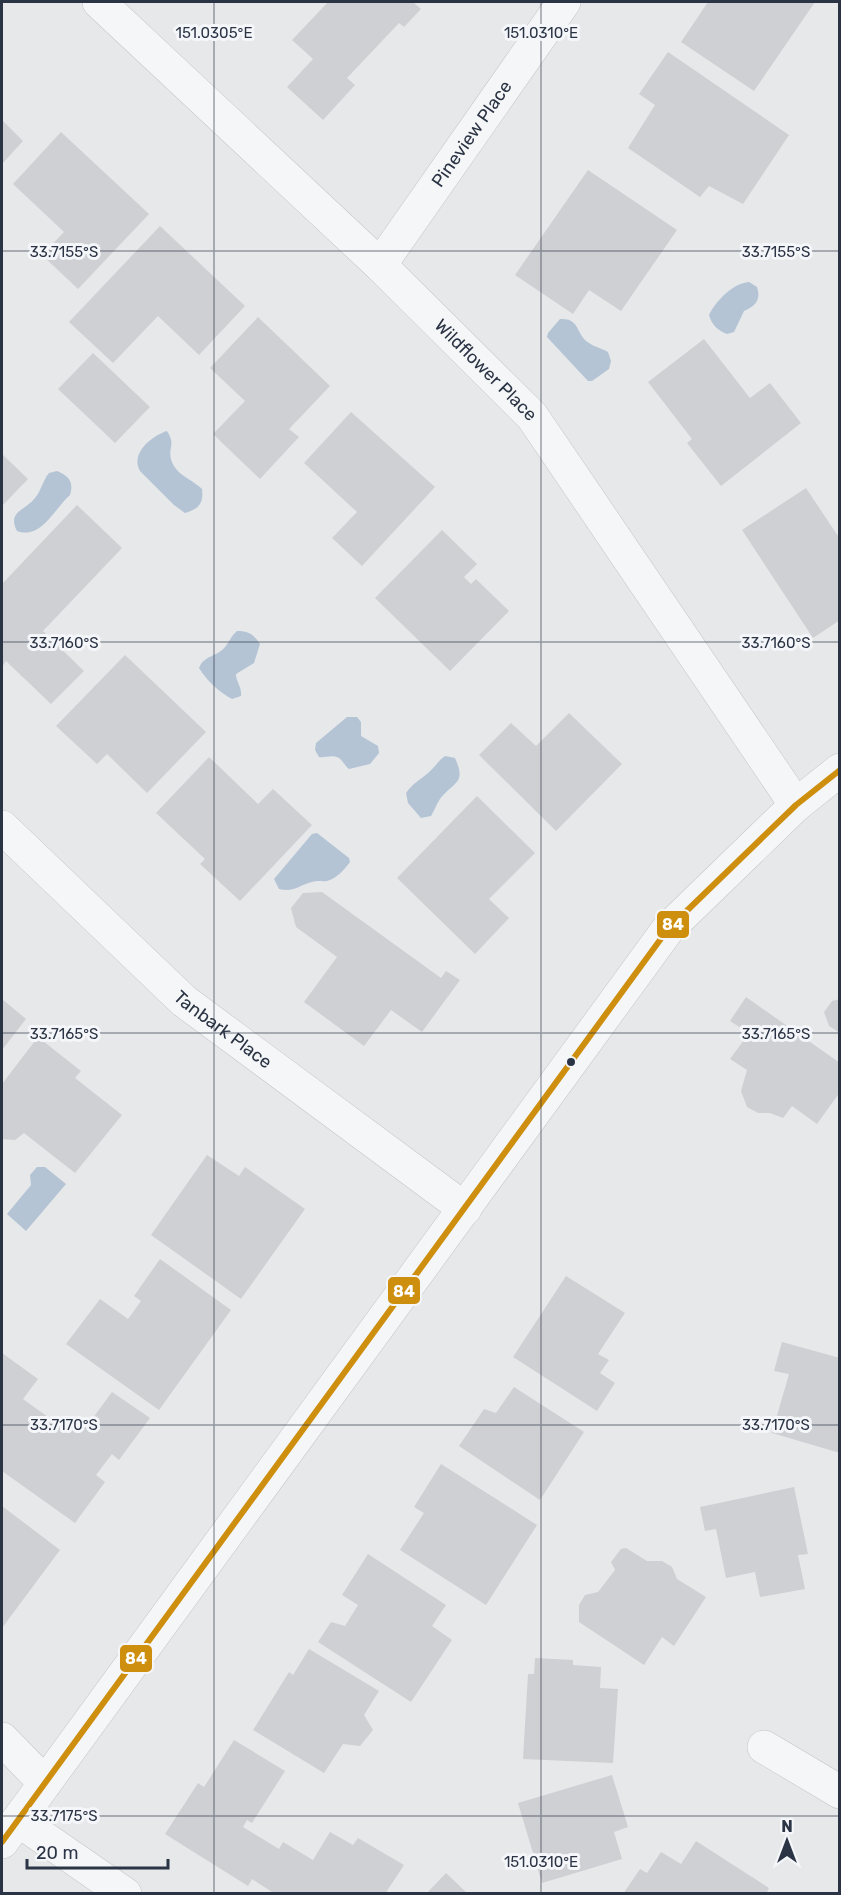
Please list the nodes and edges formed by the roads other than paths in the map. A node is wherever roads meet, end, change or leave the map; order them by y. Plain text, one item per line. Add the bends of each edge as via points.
1 (99, 2) edge
2 (564, 2) edge
3 (380, 265) junction
4 (840, 770) edge
5 (796, 805) junction
6 (2, 827) edge
7 (465, 1209) junction
8 (2, 1739) edge
9 (764, 1747) dead end
10 (45, 1783) junction
11 (840, 1792) edge
12 (10, 1831) edge
13 (124, 1893) edge

1 - 3 street, Wildflower Place
2 - 3 street, Pineview Place
3 - 5 street, Wildflower Place via 532,416
4 - 5 street
5 - 7 street via 668,929
6 - 7 street, Tanbark Place via 184,1001
7 - 10 street
8 - 10 street
9 - 11 street
10 - 12 street
12 - 13 street

